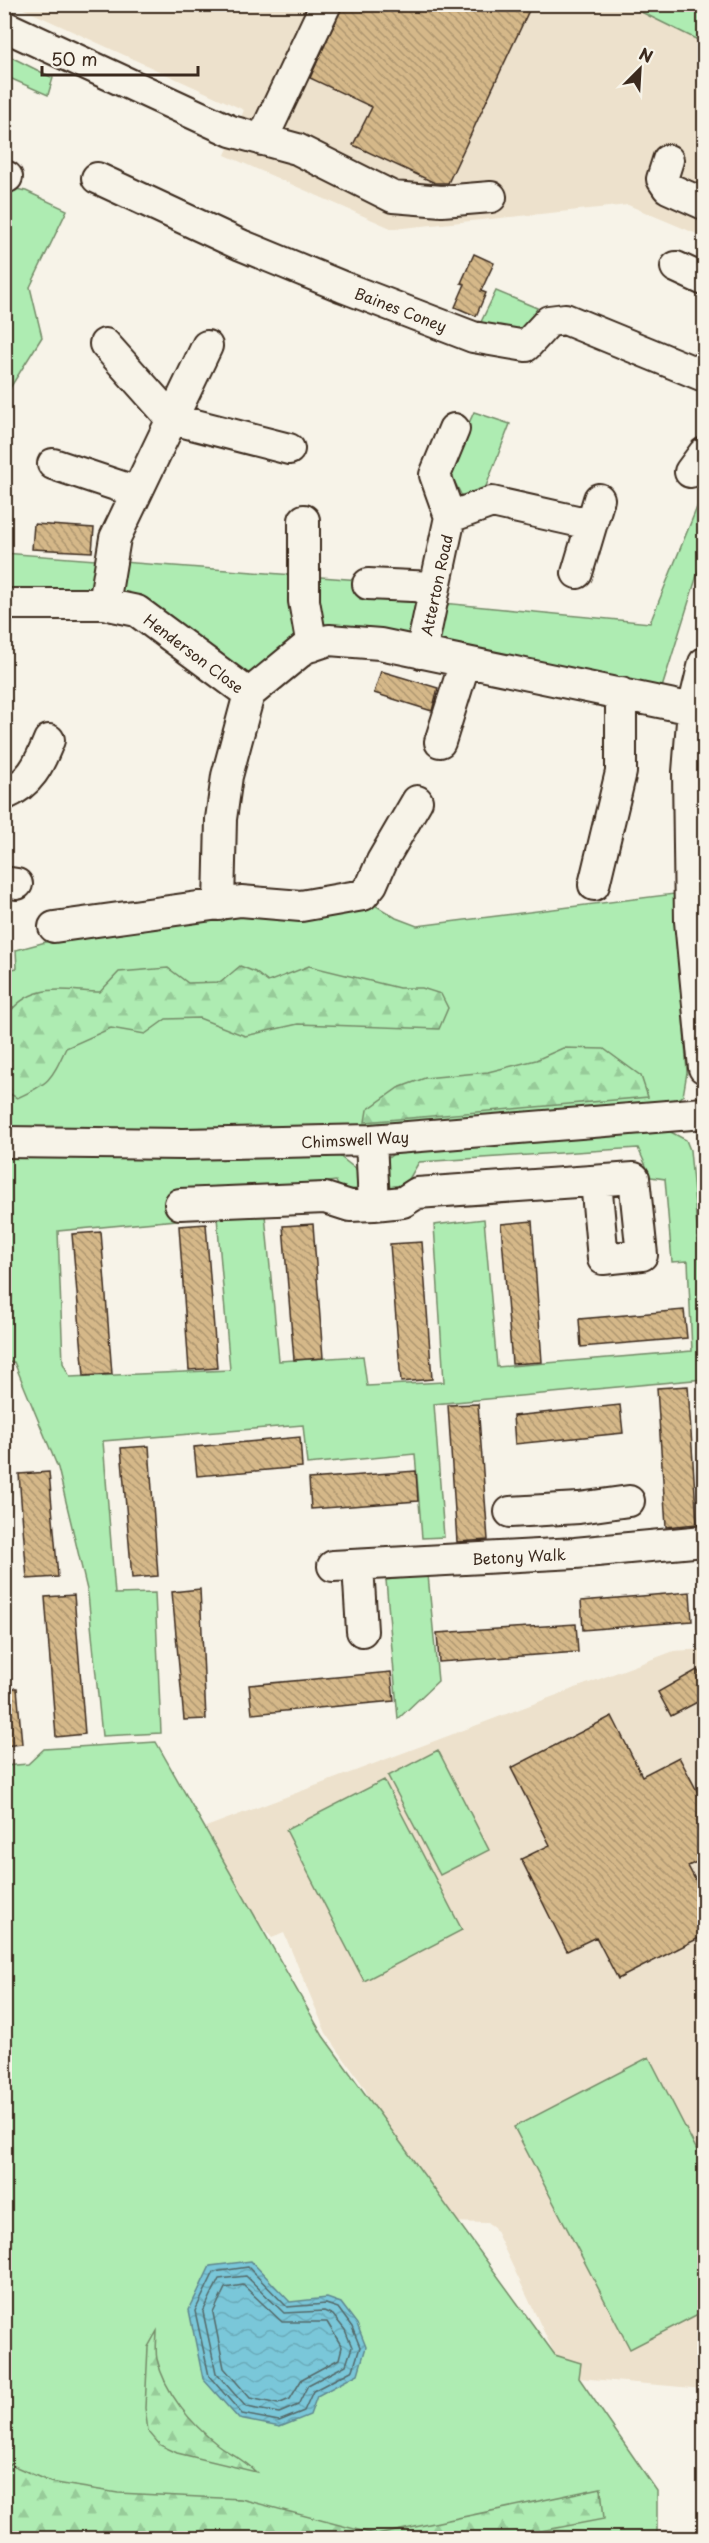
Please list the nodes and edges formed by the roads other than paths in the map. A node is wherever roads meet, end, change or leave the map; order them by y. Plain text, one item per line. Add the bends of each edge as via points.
1 (326, 4) edge
2 (4, 26) edge
3 (262, 140) junction
4 (668, 160) dead end
5 (97, 178) dead end
6 (491, 197) dead end
7 (705, 204) edge
8 (676, 267) dead end
9 (705, 280) edge
10 (105, 344) dead end
11 (207, 346) dead end
12 (705, 376) edge
13 (172, 419) junction
14 (454, 429) dead end
15 (289, 449) dead end
16 (53, 464) dead end
17 (137, 492) junction
18 (450, 517) junction
19 (304, 520) dead end
20 (577, 573) dead end
21 (368, 584) dead end
22 (434, 587) junction
23 (5, 604) edge
24 (104, 604) junction
25 (4, 616) edge
26 (312, 646) junction
27 (421, 653) junction
28 (465, 662) junction
29 (705, 663) edge
30 (621, 693) junction
31 (249, 694) junction
32 (693, 709) junction
33 (49, 740) dead end
34 (440, 742) dead end
35 (4, 795) edge
36 (417, 801) dead end
37 (594, 885) dead end
38 (219, 904) junction
39 (697, 920) edge
40 (54, 927) dead end
41 (705, 1068) edge
42 (705, 1113) edge
43 (371, 1140) junction
44 (4, 1142) edge
45 (596, 1180) dead end
46 (180, 1204) dead end
47 (374, 1204) junction
48 (629, 1501) dead end
49 (579, 1508) junction
50 (510, 1512) dead end
51 (705, 1541) edge
52 (582, 1552) junction
53 (362, 1631) dead end

1 - 3 street
2 - 3 street via 231,131
3 - 6 street via 297,149 393,197 442,201
4 - 7 street via 662,179 668,188
5 - 12 street, Baines Coney via 241,245 473,337 526,346 549,321 565,319
8 - 9 street
10 - 13 street
11 - 13 street
13 - 15 street
13 - 17 street
14 - 18 street via 435,475
16 - 17 street
17 - 24 street via 115,538
18 - 20 street, Atterton Road via 492,502 595,512
18 - 22 street, Atterton Road
19 - 26 street via 304,601
21 - 22 street
22 - 27 street, Atterton Road
23 - 24 street, Henderson Close
23 - 25 street
24 - 31 street, Henderson Close via 137,611
26 - 27 street, Atterton Road via 329,640 380,644
26 - 31 street, Atterton Road via 273,671
27 - 28 street, Atterton Road
28 - 30 street, Atterton Road
28 - 34 street
29 - 32 street
30 - 32 street, Atterton Road
30 - 37 street via 621,772
31 - 38 street via 227,776 221,819
32 - 39 street via 688,772
33 - 35 street via 36,770 20,789
36 - 38 street via 363,895 301,906 241,901
38 - 40 street
39 - 41 street
42 - 43 street, Chimswell Way
43 - 44 street, Chimswell Way
43 - 47 street
45 - 47 street via 417,1193 403,1202
46 - 47 street via 325,1198 350,1206
48 - 49 street
49 - 50 street
49 - 52 street
51 - 52 street, Betony Walk
52 - 53 street, Betony Walk via 346,1566

